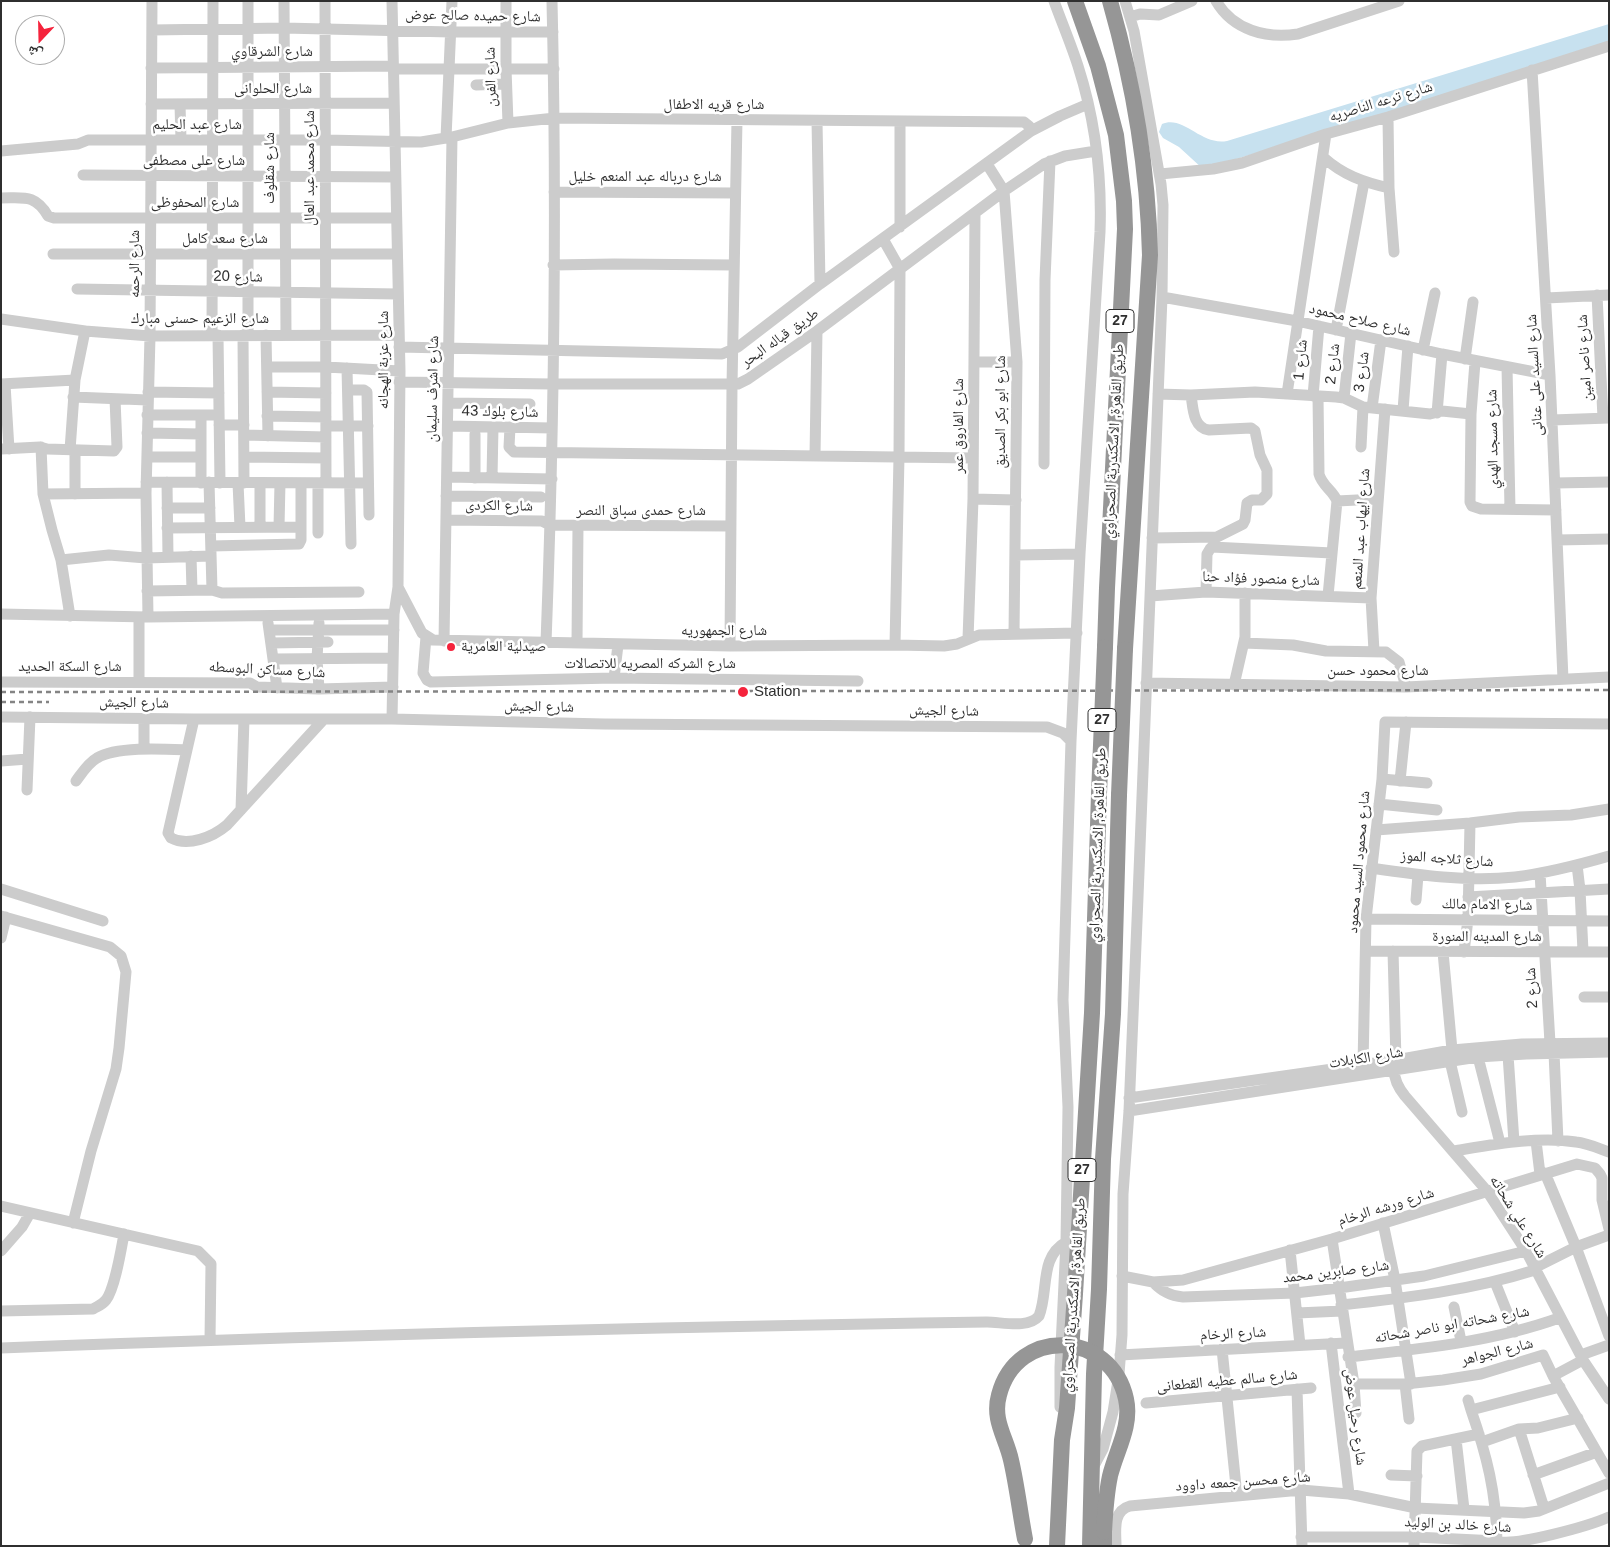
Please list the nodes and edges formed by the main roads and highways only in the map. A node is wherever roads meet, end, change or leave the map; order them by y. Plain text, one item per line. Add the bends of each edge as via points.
1 (1075, 1) edge
2 (1110, 1) edge
3 (1104, 1539) edge
4 (1025, 1542) edge
5 (1057, 1546) edge
6 (1090, 1546) edge

1 - 5 highway, طريق القاهرة, الاسكندرية الصحراوي / 27, bridge via 1098,66 1116,135 1125,229 1107,588 1092,1022
2 - 6 highway, طريق القاهرة, الاسكندرية الصحراوي / 27, bridge via 1130,76 1139,127 1150,247 1125,649
3 - 4 highway, bridge via 1108,1487 1127,1422 1126,1399 1118,1378 1104,1360 1084,1348 1060,1344 1037,1349 1018,1362 1004,1381 997,1403 998,1424 1011,1461

